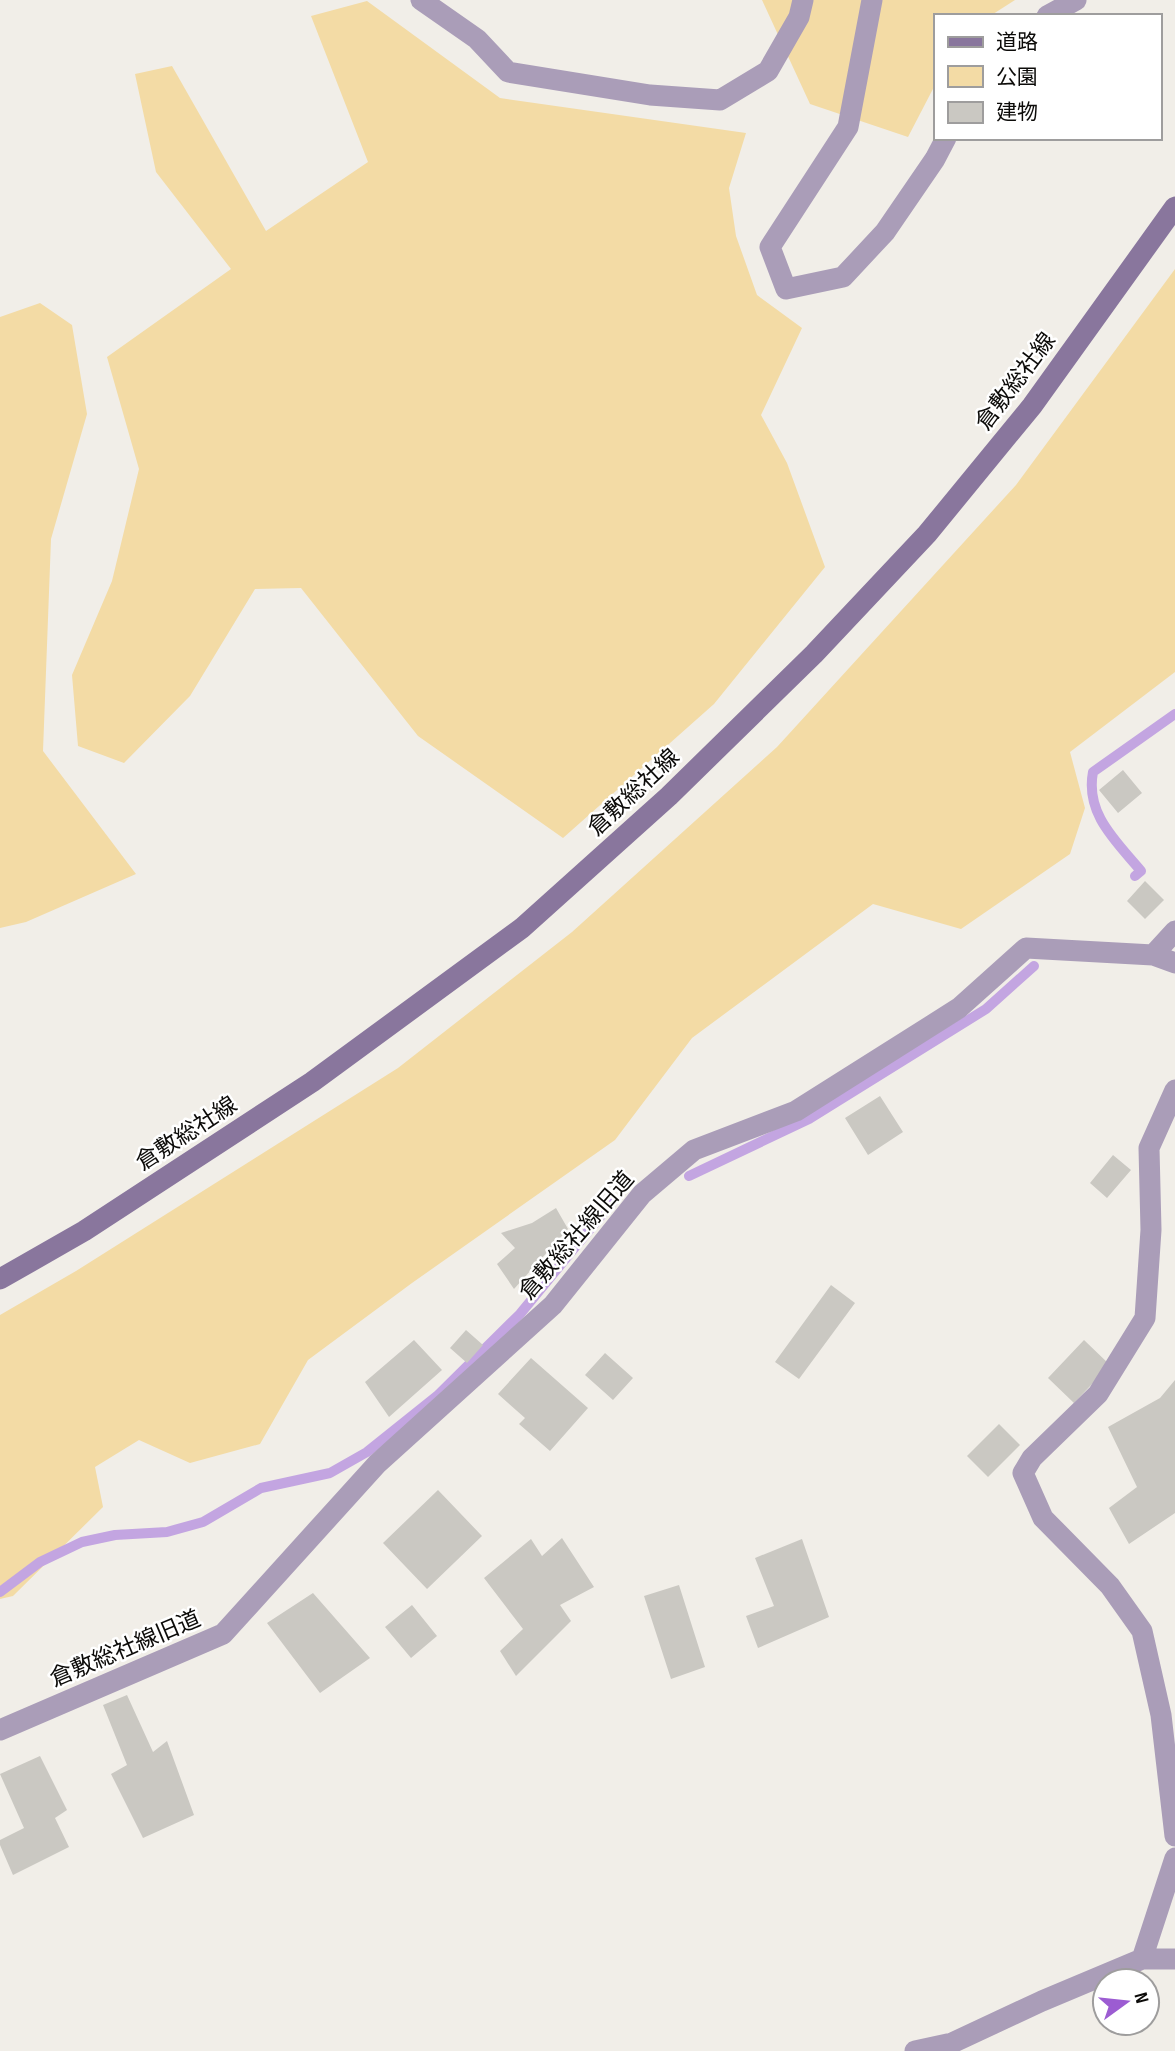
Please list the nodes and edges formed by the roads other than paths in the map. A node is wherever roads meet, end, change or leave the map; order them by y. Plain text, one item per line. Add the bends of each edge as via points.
1 (421, 0) edge
2 (803, 0) edge
3 (872, 0) edge
4 (1076, 0) edge
5 (1051, 14) edge
6 (945, 140) edge
7 (1175, 207) edge
8 (1175, 932) edge
9 (1153, 954) junction
10 (1175, 963) edge
11 (1175, 1090) edge
12 (0, 1279) edge
13 (0, 1730) edge
14 (1175, 1836) edge
15 (1175, 1858) edge
16 (1142, 1959) junction
17 (1175, 1959) edge
18 (915, 2051) edge

1 - 2 street via 477,39 508,72 720,100 768,71 799,17
3 - 6 street via 848,127 770,247 786,289 842,278 885,233
4 - 5 street
7 - 12 main road, 倉敷総社線 via 1032,406 927,534 670,796 522,929 312,1082 84,1231
8 - 9 street
9 - 10 street, 倉敷総社線旧道
9 - 13 street, 倉敷総社線旧道 via 1026,948 959,1008 796,1111 695,1150 642,1194 553,1305 377,1464 223,1634
11 - 14 street via 1149,1148 1151,1230 1145,1318 1098,1394 1032,1458 1023,1473 1042,1518 1110,1586 1142,1630 1161,1715
15 - 16 street
16 - 17 street
16 - 18 street via 952,2043

